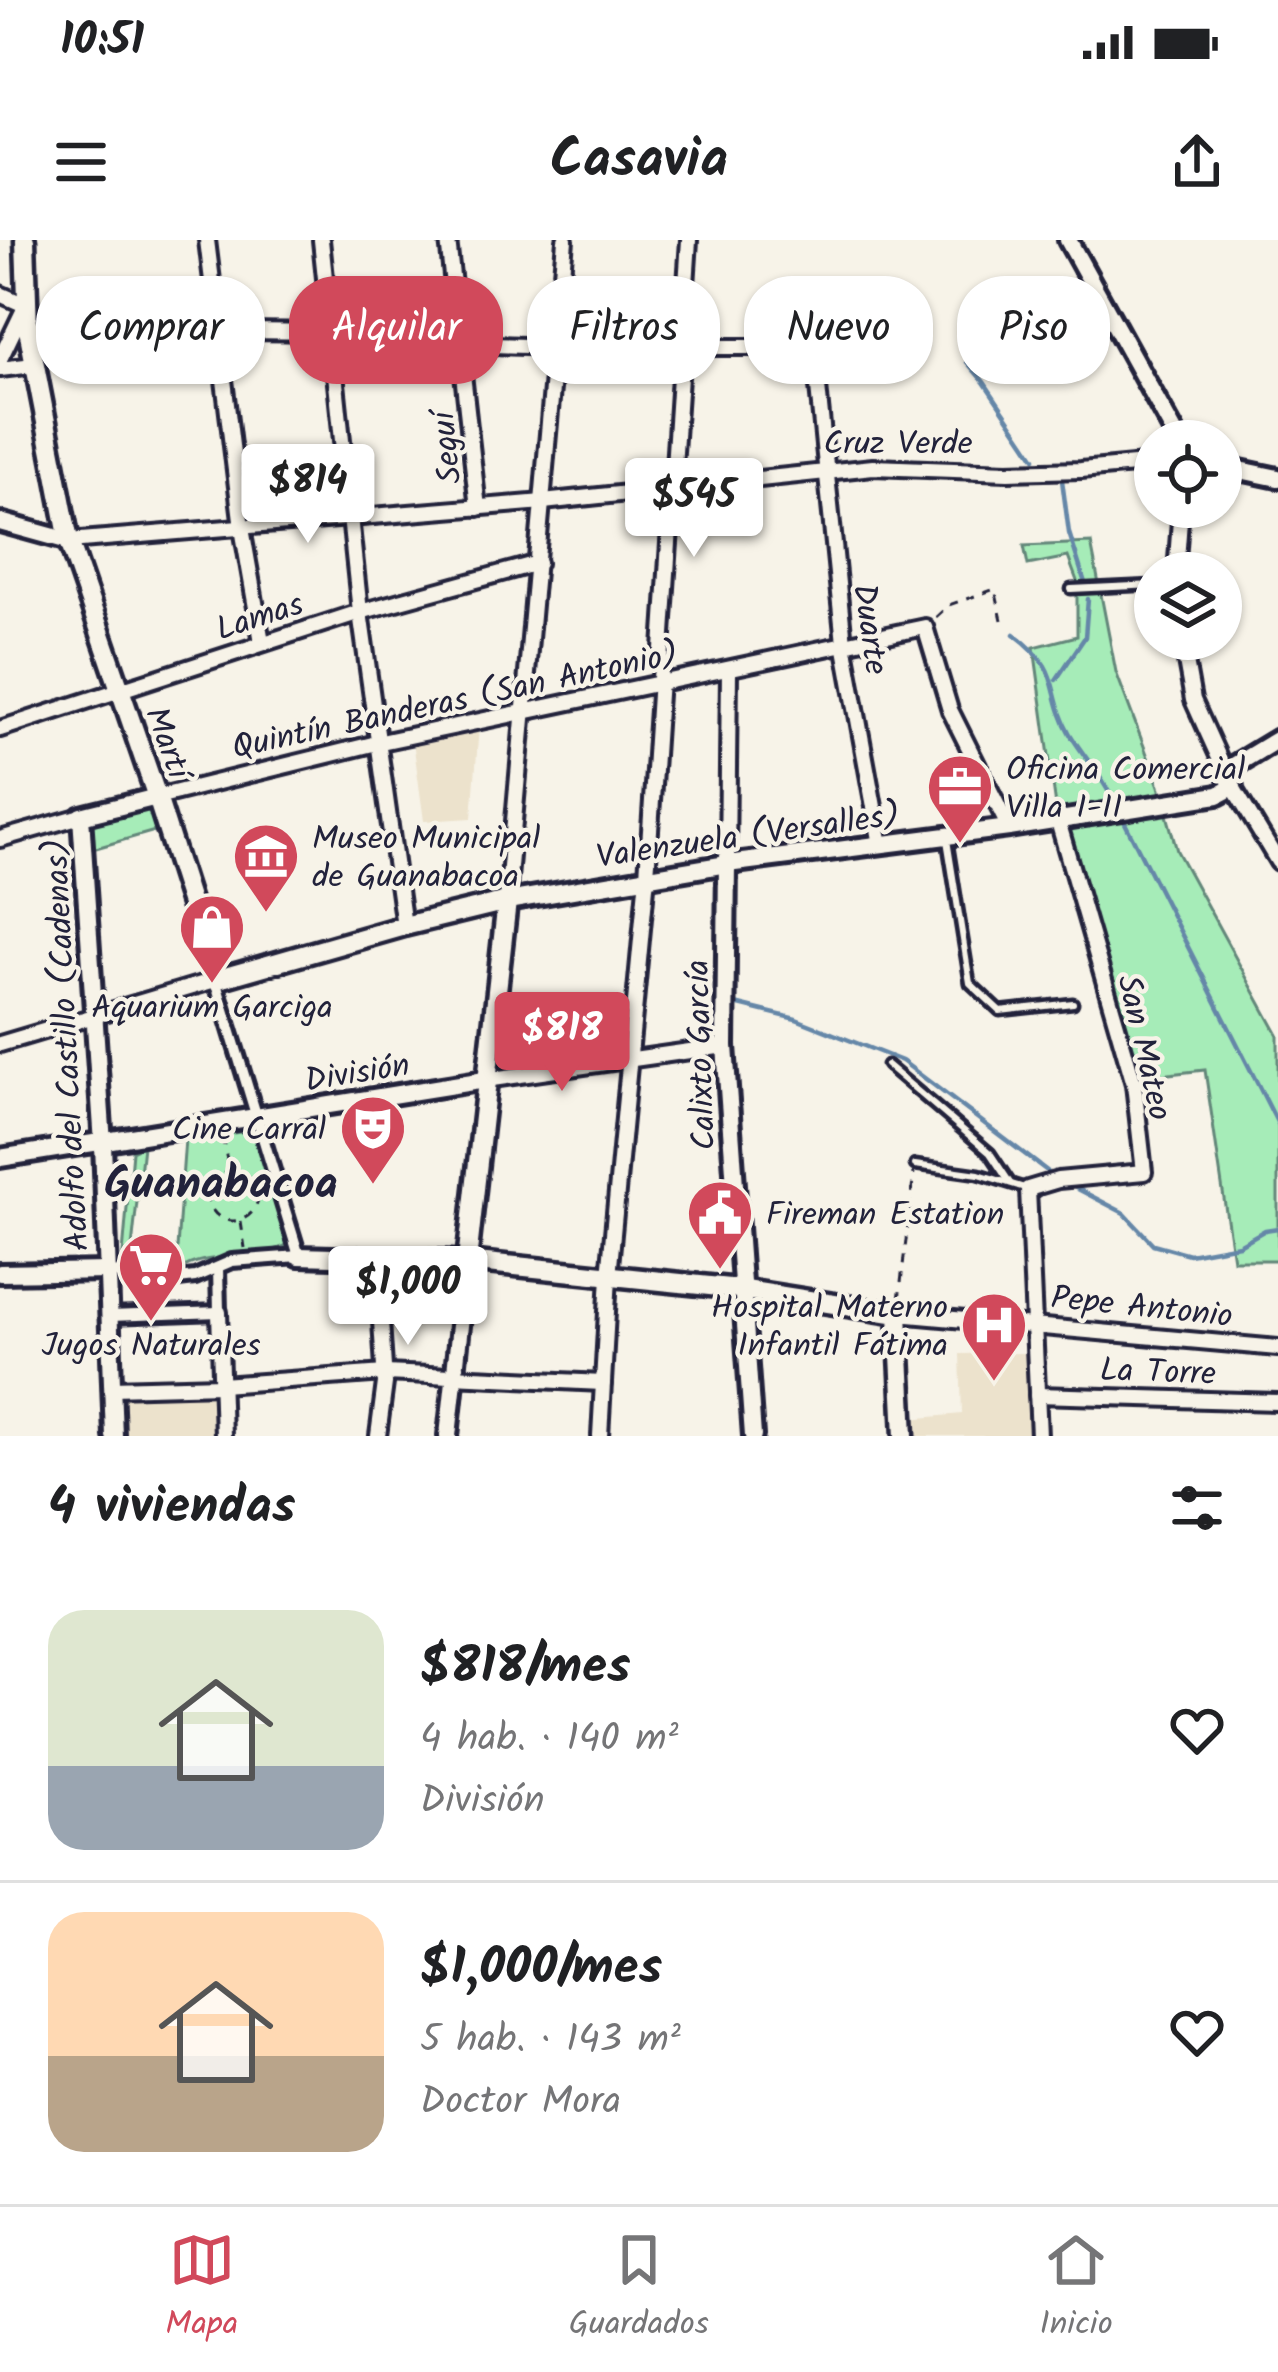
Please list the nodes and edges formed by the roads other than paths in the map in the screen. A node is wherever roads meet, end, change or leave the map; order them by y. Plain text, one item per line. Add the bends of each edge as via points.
1 (25, 240) edge
2 (207, 240) edge
3 (320, 240) edge
4 (448, 240) edge
5 (565, 240) edge
6 (689, 240) edge
7 (1068, 240) edge
8 (211, 276) edge
9 (324, 276) edge
10 (452, 276) edge
11 (562, 276) edge
12 (686, 276) edge
13 (0, 294) edge
14 (25, 306) junction
15 (28, 329) junction
16 (36, 329) edge
17 (0, 359) edge
18 (34, 365) junction
19 (0, 369) edge
20 (224, 384) edge
21 (337, 384) edge
22 (465, 384) edge
23 (553, 384) edge
24 (680, 384) edge
25 (818, 384) edge
26 (1167, 420) edge
27 (1134, 465) edge
28 (826, 470) junction
29 (1242, 470) edge
30 (1278, 478) edge
31 (676, 487) junction
32 (543, 502) junction
33 (478, 508) junction
34 (351, 517) junction
35 (0, 522) edge
36 (242, 528) junction
37 (69, 542) junction
38 (538, 562) junction
39 (1134, 587) edge
40 (1071, 589) dead end
41 (360, 612) junction
42 (262, 642) junction
43 (844, 643) junction
44 (1186, 660) edge
45 (729, 671) junction
46 (659, 685) junction
47 (118, 690) junction
48 (525, 711) junction
49 (0, 729) edge
50 (1278, 739) edge
51 (381, 742) junction
52 (1229, 779) junction
53 (157, 796) junction
54 (82, 816) junction
55 (1058, 821) junction
56 (1009, 828) junction
57 (947, 836) junction
58 (0, 839) edge
59 (881, 844) junction
60 (1278, 862) edge
61 (727, 864) junction
62 (647, 876) junction
63 (508, 901) junction
64 (404, 926) junction
65 (215, 980) junction
66 (1073, 1003) dead end
67 (94, 1018) junction
68 (0, 1044) edge
69 (724, 1046) junction
70 (632, 1058) junction
71 (887, 1065) dead end
72 (485, 1080) junction
73 (258, 1118) junction
74 (104, 1144) junction
75 (0, 1158) edge
76 (915, 1165) road end
77 (1010, 1184) junction
78 (1028, 1189) junction
79 (299, 1256) junction
80 (377, 1258) junction
81 (466, 1261) junction
82 (218, 1268) junction
83 (107, 1271) junction
84 (0, 1273) edge
85 (609, 1276) junction
86 (739, 1289) junction
87 (219, 1312) junction
88 (898, 1314) junction
89 (110, 1316) junction
90 (1034, 1324) junction
91 (1278, 1348) edge
92 (385, 1372) junction
93 (453, 1374) junction
94 (603, 1383) junction
95 (221, 1385) junction
96 (112, 1388) junction
97 (1037, 1395) junction
98 (1278, 1402) edge
99 (114, 1436) edge
100 (224, 1436) edge
101 (378, 1436) edge
102 (448, 1436) edge
103 (600, 1436) edge
104 (753, 1436) edge
105 (904, 1436) edge
106 (1039, 1436) edge

1 - 14 main road, Martí
2 - 8 street
3 - 9 street
4 - 10 street, Seguí
5 - 11 street
6 - 12 street
7 - 26 street
13 - 14 street
14 - 15 main road, Martí
14 - 17 street
15 - 16 street
15 - 18 main road, Martí
18 - 19 street
18 - 37 main road, Martí
20 - 36 street
21 - 34 street
22 - 33 street, Seguí
23 - 32 street
24 - 31 street
25 - 28 street, Duarte
27 - 28 street, Cruz Verde
28 - 31 street, Cruz Verde
28 - 43 street, Duarte
29 - 30 street
31 - 32 street, Cruz Verde
31 - 46 street
32 - 33 street, Cruz Verde
32 - 38 street
33 - 34 street, Cruz Verde
34 - 36 street, Cruz Verde
34 - 41 street
35 - 37 street, Cruz Verde
36 - 37 street, Cruz Verde
36 - 42 street
37 - 47 main road, Martí
38 - 41 street, Lamas
38 - 48 street
39 - 40 lane
41 - 42 street, Lamas
41 - 51 street
42 - 47 street, Lamas
43 - 45 street, Quintín Banderas (San Antonio)
43 - 56 street, Quintín Banderas (San Antonio) via 926,627 950,710
43 - 59 street, Duarte
44 - 52 street via 1193,700
45 - 46 street, Quintín Banderas (San Antonio)
45 - 61 street, Calixto García
46 - 48 street, Quintín Banderas (San Antonio)
46 - 62 street
47 - 49 street, Lamas
47 - 53 main road, Martí
48 - 51 street, Quintín Banderas (San Antonio)
48 - 63 street
50 - 52 street, Valenzuela (Versalles)
51 - 53 street, Quintín Banderas (San Antonio)
51 - 64 street
52 - 55 street, Valenzuela (Versalles) via 1217,795
52 - 60 street
53 - 54 street, Quintín Banderas (San Antonio)
53 - 65 main road, Martí
54 - 58 street, Quintín Banderas (San Antonio)
54 - 67 street, Adolfo del Castillo (Cadenas)
55 - 56 street, Valenzuela (Versalles)
55 - 78 street, San Mateo via 1134,1084 1144,1172
56 - 57 street, Valenzuela (Versalles)
57 - 59 street, Valenzuela (Versalles)
57 - 66 lane via 970,983 1000,1011
59 - 61 street, Valenzuela (Versalles)
61 - 62 street, Valenzuela (Versalles)
61 - 69 street, Calixto García
62 - 63 street, Valenzuela (Versalles)
62 - 70 street
63 - 64 main road, Valenzuela (Versalles)
63 - 72 main road
64 - 65 main road, Valenzuela (Versalles)
65 - 67 street, Valenzuela (Versalles)
65 - 73 street, Martí
67 - 68 street, Valenzuela (Versalles)
67 - 74 street, Adolfo del Castillo (Cadenas)
69 - 70 street, División
69 - 86 street, Calixto García
70 - 72 street, División
70 - 85 street
71 - 77 lane via 990,1153
72 - 73 street, División
72 - 81 main road
73 - 74 street, División
73 - 79 street, Martí
74 - 75 street, División
74 - 83 street, Adolfo del Castillo (Cadenas)
76 - 77 lane
77 - 78 lane
78 - 90 street
79 - 80 street, Pepe Antonio
79 - 82 street, Pepe Antonio
80 - 81 street, Pepe Antonio
80 - 92 street
81 - 85 main road, Pepe Antonio
81 - 93 street
82 - 83 street, Pepe Antonio via 162,1281
82 - 87 street
83 - 84 street, Pepe Antonio
83 - 89 street, Adolfo del Castillo (Cadenas)
85 - 86 main road, Pepe Antonio
85 - 94 street
86 - 88 main road, Pepe Antonio
86 - 104 street, Calixto García
87 - 89 street
87 - 95 street
88 - 90 street, Pepe Antonio
88 - 105 main road
89 - 96 street, Adolfo del Castillo (Cadenas)
90 - 91 street, Pepe Antonio
90 - 97 street
92 - 93 street
92 - 95 street
92 - 101 street
93 - 94 street
93 - 102 street
94 - 103 street
95 - 96 street
95 - 100 street
96 - 99 street, Adolfo del Castillo (Cadenas)
97 - 98 street, La Torre
97 - 106 street

